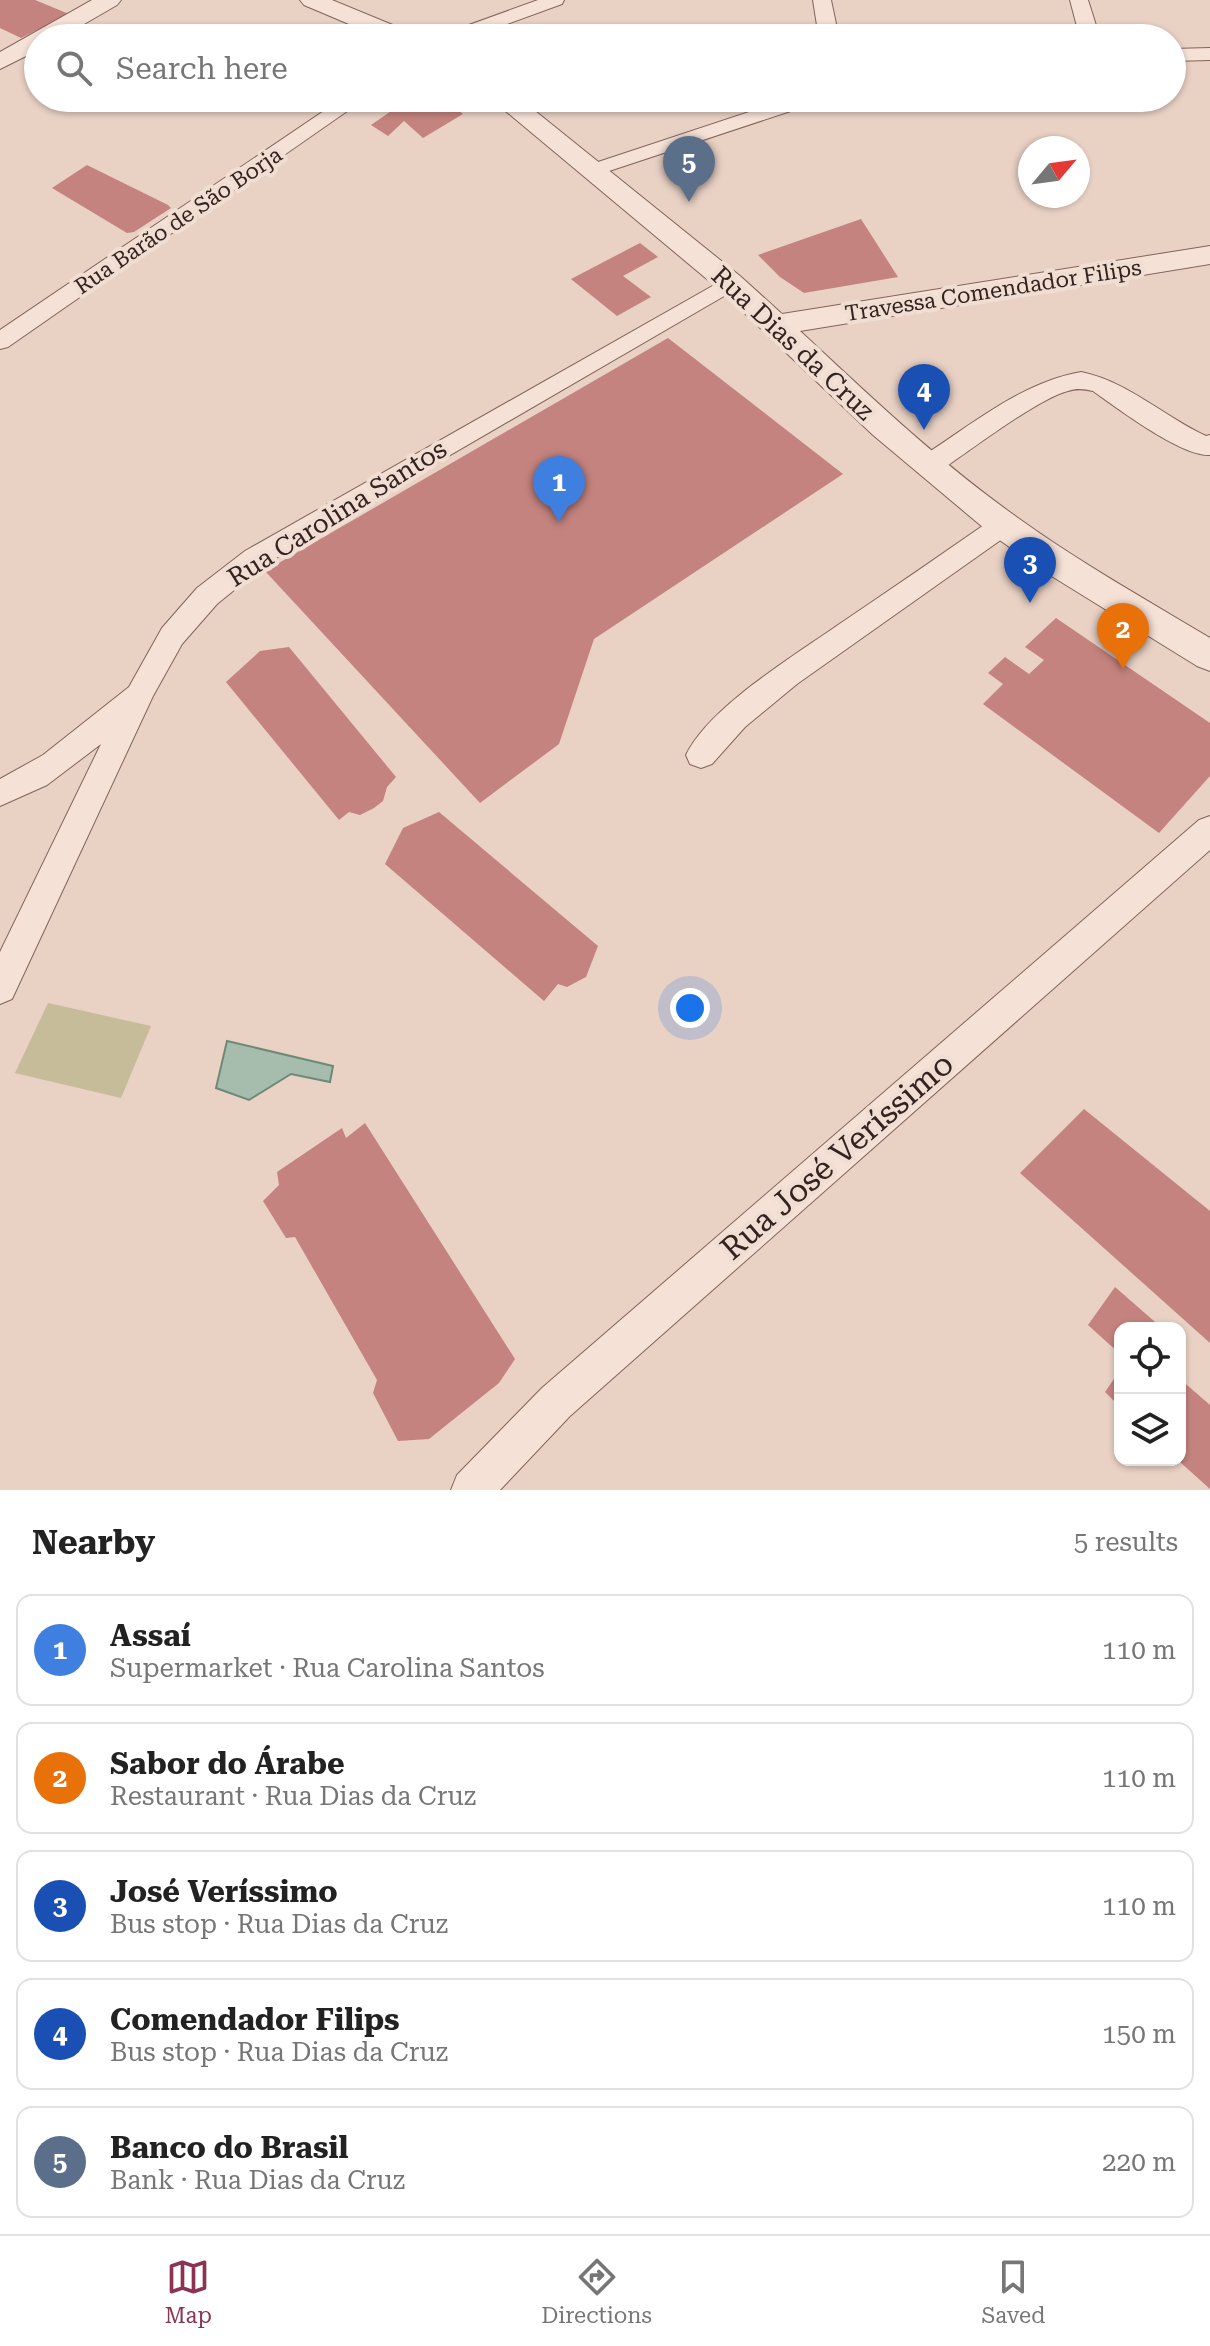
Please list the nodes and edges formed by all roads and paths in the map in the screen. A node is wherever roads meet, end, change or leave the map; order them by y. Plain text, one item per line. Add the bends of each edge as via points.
1 (109, 0) edge
2 (312, 0) edge
3 (555, 0) edge
4 (822, 0) edge
5 (1079, 0) edge
6 (67, 24) edge
7 (369, 24) edge
8 (489, 24) edge
9 (826, 24) edge
10 (1086, 24) edge
11 (24, 48) edge
12 (1210, 54) edge
13 (1186, 55) edge
14 (0, 62) edge
15 (335, 112) edge
16 (520, 112) edge
17 (769, 112) edge
18 (593, 170) junction
19 (1210, 255) edge
20 (730, 283) junction
21 (777, 325) junction
22 (0, 341) edge
23 (1209, 447) edge
24 (929, 465) junction
25 (1003, 525) junction
26 (1210, 656) edge
27 (141, 691) junction
28 (701, 755) dead end
29 (0, 793) edge
30 (1210, 830) edge
31 (0, 988) edge
32 (472, 1490) edge

1 - 6 street
2 - 7 street
3 - 8 street
4 - 9 street
5 - 10 street
11 - 14 street
12 - 13 street
15 - 22 street, Rua Barão de São Borja
16 - 18 street, Rua Dias da Cruz
17 - 18 street
18 - 20 street, Rua Dias da Cruz
19 - 21 street, Travessa Comendador Filips
20 - 21 street, Rua Dias da Cruz
20 - 27 street, Rua Carolina Santos via 255,558 207,596 172,636
21 - 24 street, Rua Dias da Cruz
23 - 24 street via 1164,427 1100,384 1081,380 1047,390
24 - 25 street, Rua Dias da Cruz
25 - 26 street, Rua Dias da Cruz
25 - 28 street via 787,676 735,718
27 - 29 street via 46,770
27 - 31 street, Rua Carolina Santos
30 - 32 street, Rua José Veríssimo via 556,1402

